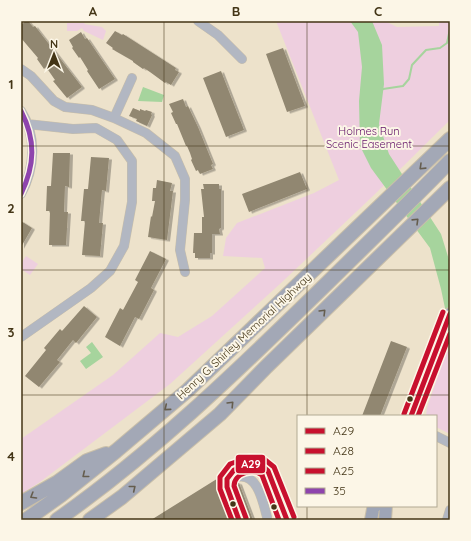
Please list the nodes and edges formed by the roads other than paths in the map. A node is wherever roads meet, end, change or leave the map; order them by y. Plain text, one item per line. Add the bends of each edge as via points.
1 (198, 21) edge
2 (242, 58) dead end
3 (21, 68) edge
4 (132, 78) dead end
5 (21, 111) edge
6 (114, 118) junction
7 (27, 124) junction
8 (450, 139) edge
9 (450, 161) edge
10 (450, 188) edge
11 (21, 194) edge
12 (185, 272) dead end
13 (450, 314) edge
14 (21, 337) edge
15 (411, 415) edge
16 (437, 436) edge
17 (450, 443) edge
18 (116, 451) junction
19 (21, 503) edge
20 (374, 507) edge
21 (386, 507) edge
22 (450, 510) edge
23 (94, 517) edge
24 (267, 517) dead end
25 (26, 520) edge
26 (57, 520) edge
27 (287, 520) edge
28 (371, 520) edge
29 (385, 520) edge
30 (447, 520) edge

1 - 2 street via 218,35
3 - 6 street via 54,101 65,107 92,110
4 - 6 street
5 - 7 street
6 - 12 street via 146,134 175,156 185,179 180,250
7 - 11 street via 32,140 32,163
7 - 14 street via 73,129 96,128 117,140 132,161 132,202 124,246 110,271 91,288
8 -> 18 highway, Henry G. Shirley Memorial Highway via 188,390
9 - 26 highway via 224,384 120,472
23 -> 10 highway via 160,466 220,414
13 - 15 main road
16 - 17 street
18 -> 19 highway via 87,461 58,482
18 -> 25 highway, Henry G. Shirley Memorial Highway
20 - 28 main road
21 - 29 main road
22 - 30 street
24 - 27 street via 256,484 251,479 236,474 250,464 261,465 268,471

